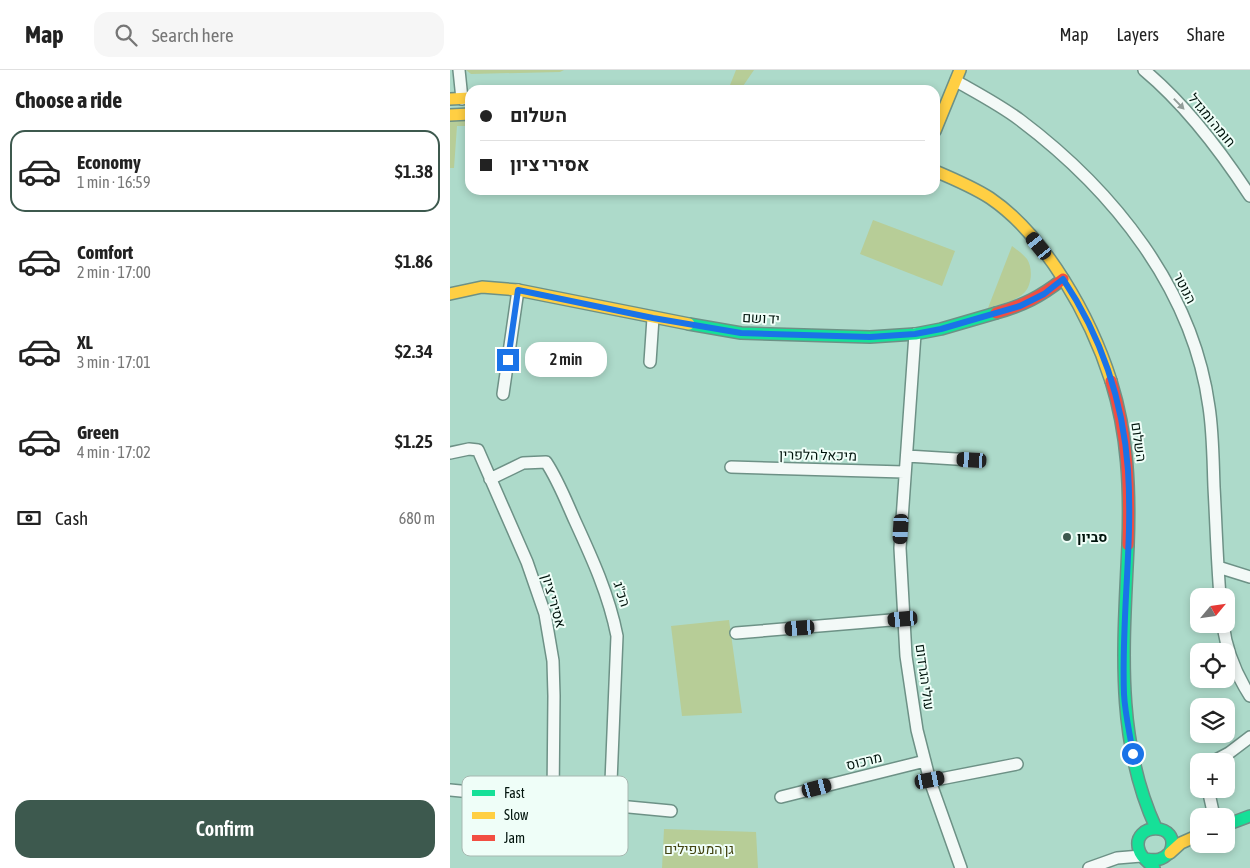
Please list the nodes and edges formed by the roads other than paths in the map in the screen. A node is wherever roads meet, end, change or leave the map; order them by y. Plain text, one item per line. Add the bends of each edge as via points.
1 (459, 70) edge
2 (1144, 70) edge
3 (958, 75) edge
4 (461, 99) edge
5 (465, 114) edge
6 (450, 115) edge
7 (940, 119) edge
8 (940, 173) edge
9 (1250, 196) edge
10 (1063, 279) junction
11 (518, 290) junction
12 (450, 294) edge
13 (653, 318) junction
14 (915, 334) junction
15 (650, 362) dead end
16 (503, 394) dead end
17 (450, 453) edge
18 (907, 456) junction
19 (972, 460) dead end
20 (731, 468) dead end
21 (904, 472) junction
22 (490, 479) junction
23 (1218, 567) junction
24 (1250, 577) edge
25 (1219, 588) edge
26 (903, 619) junction
27 (736, 633) dead end
28 (1224, 633) edge
29 (1250, 696) edge
30 (1250, 737) edge
31 (1228, 753) edge
32 (925, 761) junction
33 (1017, 764) dead end
34 (553, 776) edge
35 (611, 776) edge
36 (930, 780) junction
37 (1142, 790) junction
38 (781, 797) dead end
39 (628, 807) edge
40 (671, 811) dead end
41 (1250, 816) edge
42 (1235, 822) edge
43 (1161, 830) junction
44 (1190, 836) edge
45 (1140, 837) junction
46 (1190, 839) edge
47 (1118, 858) junction
48 (1167, 860) edge
49 (1147, 861) edge
50 (961, 868) edge
51 (1089, 868) edge

1 - 4 street
2 -> 9 street, חומה ומגדל via 1210,138
3 - 7 street
3 - 23 street, הנוטר via 1052,146 1083,174 1129,225 1172,294 1202,366 1210,408
5 - 6 street
8 - 10 street, השלום via 983,193 1005,209 1027,231
10 - 14 street, יד ושם via 1044,294 1020,306
10 - 37 street, השלום via 1098,342 1113,384 1122,428 1128,470 1124,696
11 - 12 street, יד ושם via 482,287
11 - 13 street, יד ושם
11 - 16 street
13 - 14 street, יד ושם via 741,333 870,337
13 - 15 street
14 - 18 street, עולי הגרדום
17 - 22 street, אסירי ציון via 478,450
18 - 19 street
18 - 21 street, עולי הגרדום
20 - 21 street, מיכאל הלפרין
21 - 26 street, עולי הגרדום via 900,548
22 - 34 street, אסירי ציון via 537,590 548,628 553,661
22 - 35 street, הכ"ג via 523,463 546,462 602,582 617,636
23 - 24 street
23 - 25 street, הנוטר
26 - 27 street
26 - 32 street, עולי הגרדום via 916,722
28 - 29 street via 1232,661
30 - 31 street
32 - 36 street, עולי הגרדום
32 - 38 street, מרכוס
33 - 36 street
36 - 50 street, עולי הגרדום
37 - 43 street, השלום
37 - 45 street, השלום via 1145,823
39 - 40 street
41 - 42 street
43 - 44 street via 1178,838
43 - 45 street via 1145,830
43 - 48 street via 1172,842
45 - 47 street via 1132,849
45 - 49 street via 1139,851
46 - 48 street via 1181,843
47 - 49 street
47 - 51 street
48 - 49 street

